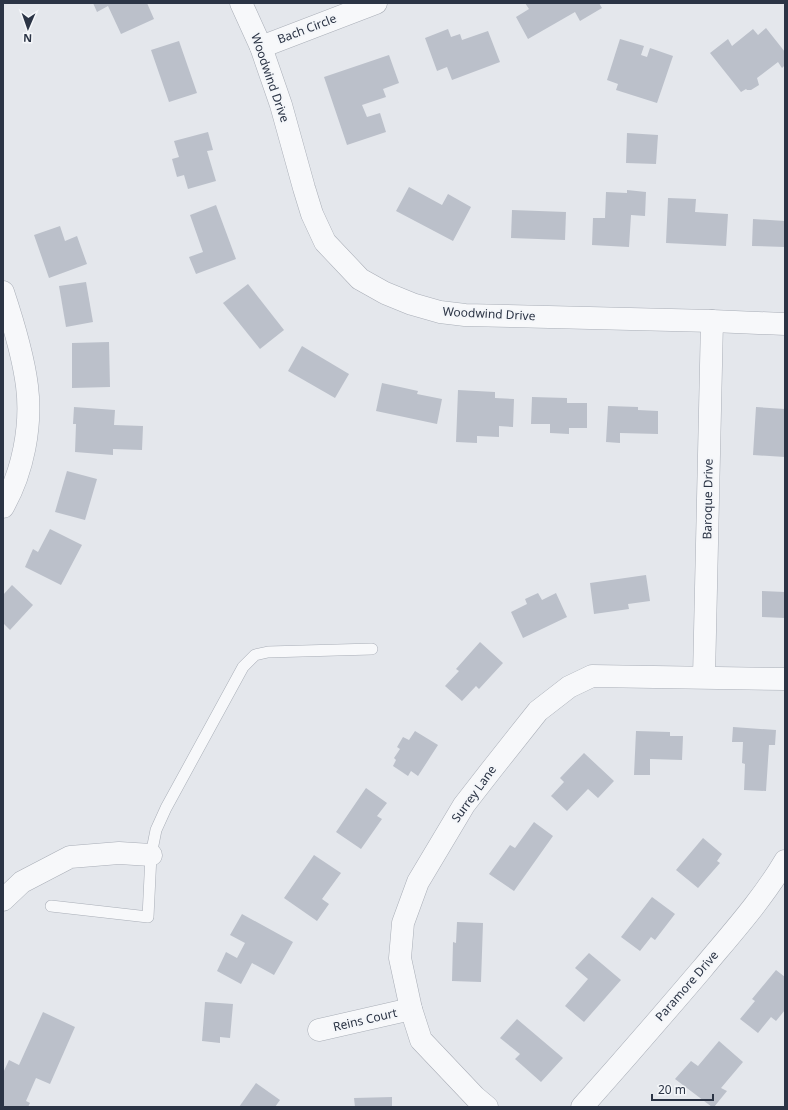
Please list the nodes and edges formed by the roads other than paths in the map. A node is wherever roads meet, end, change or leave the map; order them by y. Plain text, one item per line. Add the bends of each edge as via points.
1 (241, 3) edge
2 (376, 3) edge
3 (261, 47) junction
4 (3, 292) edge
5 (712, 321) junction
6 (785, 324) edge
7 (3, 507) edge
8 (372, 649) dead end
9 (704, 677) junction
10 (785, 679) edge
11 (151, 855) junction
12 (785, 860) edge
13 (3, 900) edge
14 (51, 906) dead end
15 (411, 1009) junction
16 (319, 1030) dead end
17 (487, 1107) edge
18 (582, 1107) edge

1 - 3 street, Woodwind Drive
2 - 3 street, Bach Circle
3 - 5 street, Woodwind Drive via 281,105 312,214 326,242 360,279 412,304 440,312 465,315
4 - 7 street via 20,350 27,386 28,412 19,472
5 - 6 street, Woodwind Drive
5 - 9 street, Baroque Drive
8 - 11 lane via 268,652 255,655 243,667 166,808 156,830
9 - 10 street, Surrey Lane
9 - 15 street, Surrey Lane via 592,676 569,687 538,712 464,805 418,882 403,923 400,958
11 - 13 street via 119,853 70,857 22,882
11 - 14 lane via 148,917
12 - 18 street, Paramore Drive via 746,918
15 - 16 street, Reins Court
15 - 17 street, Surrey Lane via 421,1040

